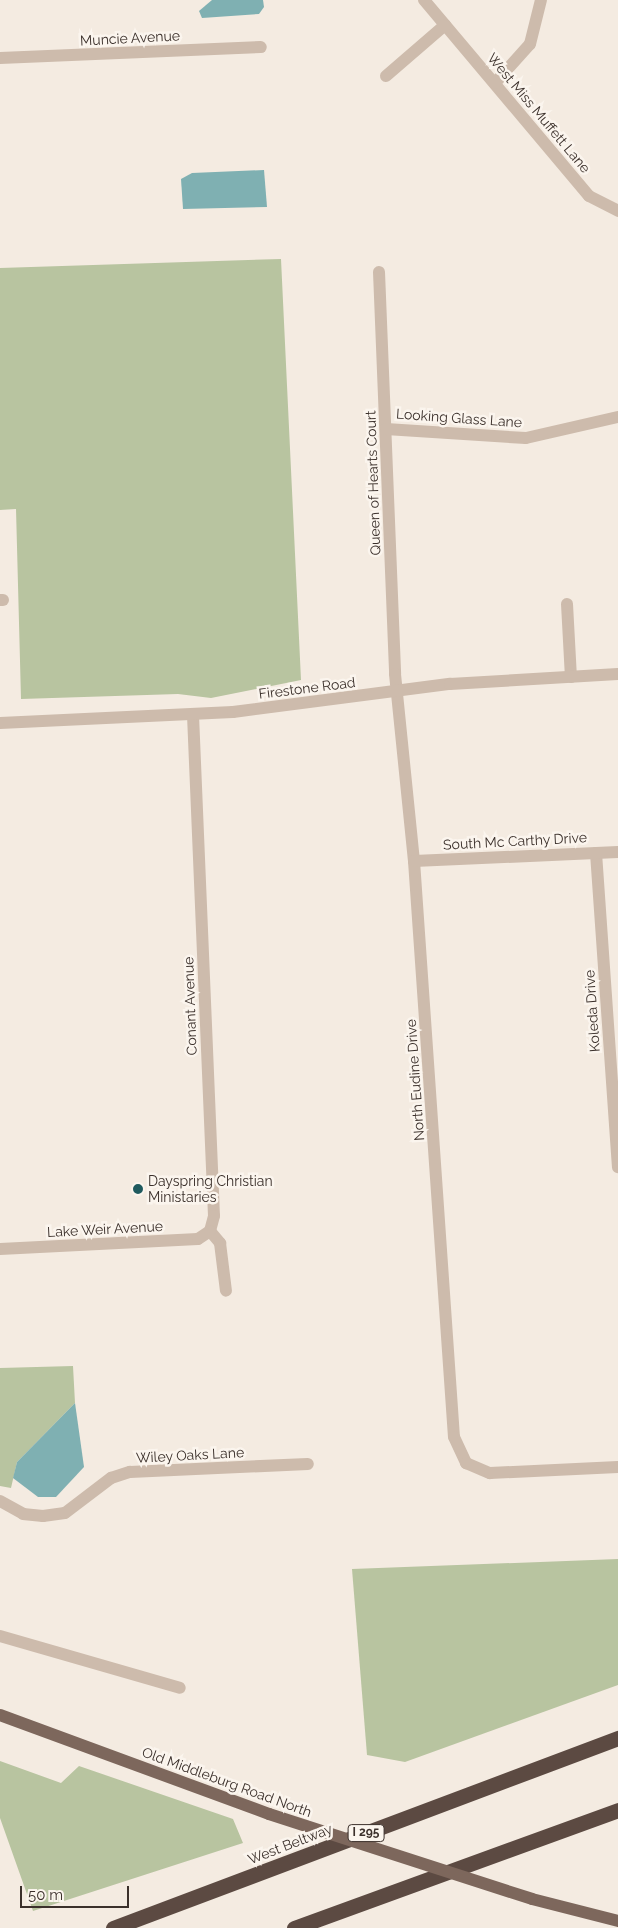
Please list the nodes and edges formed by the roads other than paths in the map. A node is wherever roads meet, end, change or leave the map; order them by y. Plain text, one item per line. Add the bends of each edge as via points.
1 (424, 0) edge
2 (541, 0) edge
3 (445, 25) junction
4 (261, 47) dead end
5 (0, 58) edge
6 (386, 76) dead end
7 (495, 83) junction
8 (618, 211) edge
9 (379, 272) dead end
10 (618, 417) edge
11 (386, 429) junction
12 (568, 604) dead end
13 (618, 674) edge
14 (572, 677) junction
15 (400, 691) junction
16 (193, 715) junction
17 (0, 724) edge
18 (618, 852) edge
19 (596, 853) junction
20 (414, 861) junction
21 (618, 1167) edge
22 (210, 1231) junction
23 (0, 1249) edge
24 (226, 1291) dead end
25 (308, 1464) dead end
26 (618, 1467) edge
27 (0, 1501) edge
28 (0, 1636) edge
29 (180, 1688) dead end
30 (0, 1715) edge
31 (618, 1738) edge
32 (618, 1810) edge
33 (618, 1921) edge
34 (113, 1928) edge
35 (294, 1928) edge

1 - 3 street, West Miss Muffett Lane
2 - 7 street via 530,44
3 - 6 street
3 - 7 street, West Miss Muffett Lane
4 - 5 street, Muncie Avenue
7 - 8 street, West Miss Muffett Lane via 589,196
9 - 11 street, Queen of Hearts Court
10 - 11 street, Looking Glass Lane via 526,438
11 - 15 street, Queen of Hearts Court via 395,674
12 - 14 street
13 - 14 street, Firestone Road
14 - 15 street, Firestone Road
15 - 16 street, Firestone Road
15 - 20 street, North Eudine Drive
16 - 17 street, Firestone Road
16 - 22 street, Conant Avenue via 214,1216
18 - 19 street, South Mc Carthy Drive
19 - 20 street, South Mc Carthy Drive
19 - 21 street, Koleda Drive
20 - 26 street, North Eudine Drive via 454,1437 466,1463 490,1473
22 - 23 street, Lake Weir Avenue via 198,1239
22 - 24 street via 220,1243
25 - 27 street, Wiley Oaks Lane via 130,1472 111,1478 65,1513 43,1516 23,1514
28 - 29 street
30 - 33 main road, Old Middleburg Road North, bridge via 269,1814 532,1899
31 - 34 highway, West Beltway / I 295
32 - 35 highway

